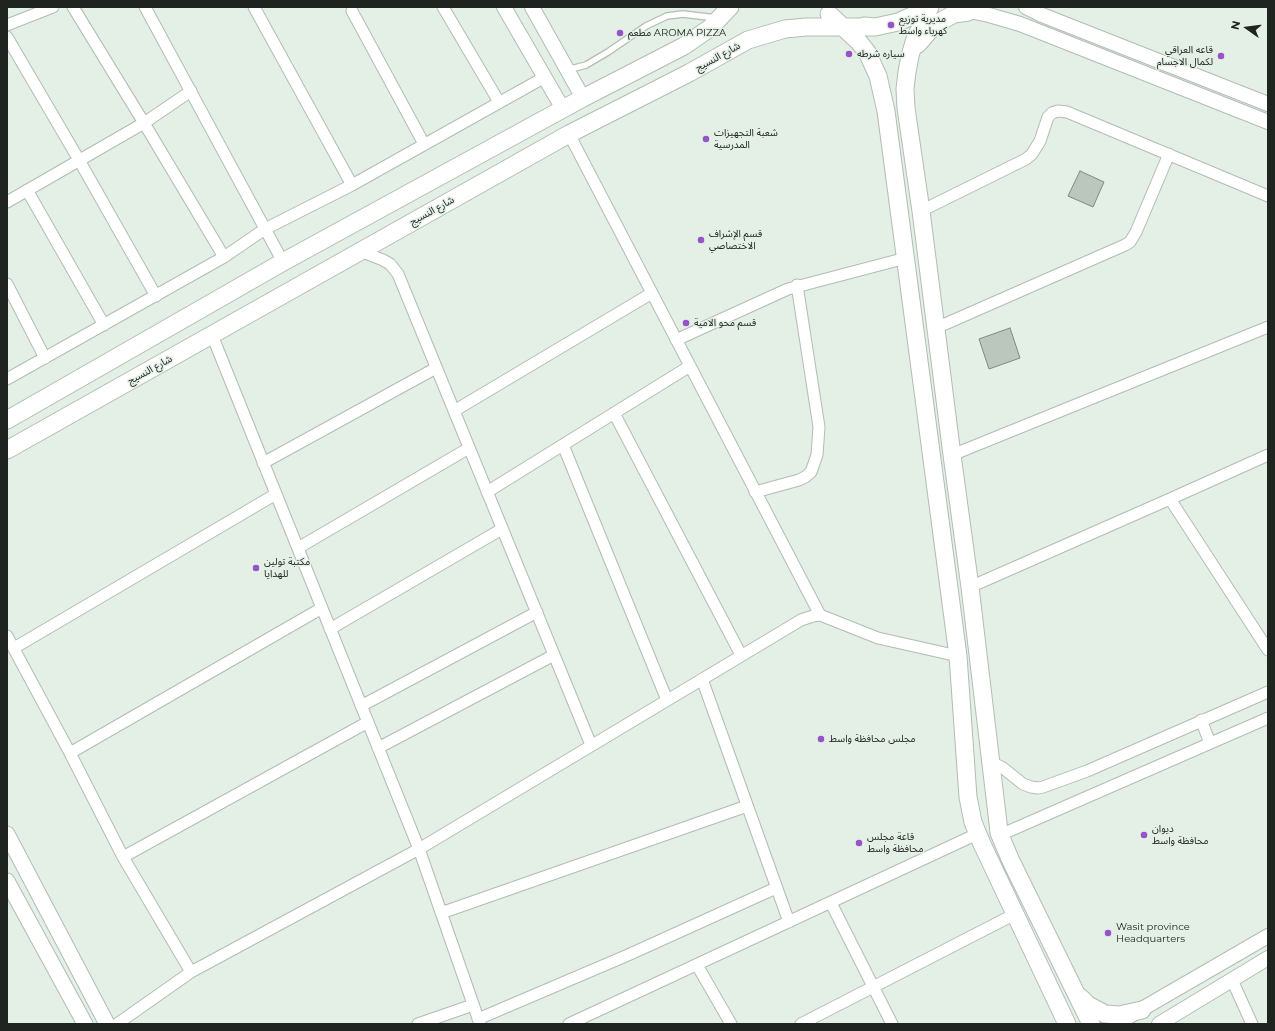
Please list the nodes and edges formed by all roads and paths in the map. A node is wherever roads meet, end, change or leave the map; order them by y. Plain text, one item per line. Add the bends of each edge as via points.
1 (53, 7) edge
2 (73, 7) edge
3 (145, 7) edge
4 (254, 7) edge
5 (443, 7) edge
6 (504, 7) edge
7 (532, 7) edge
8 (1026, 7) edge
9 (926, 10) edge
10 (352, 11) dead end
11 (825, 11) edge
12 (968, 12) junction
13 (725, 13) edge
14 (7, 25) edge
15 (875, 27) junction
16 (844, 28) junction
17 (785, 29) junction
18 (7, 37) edge
19 (874, 66) junction
20 (567, 70) junction
21 (907, 72) junction
22 (545, 77) junction
23 (191, 91) junction
24 (583, 98) junction
25 (499, 102) junction
26 (1268, 104) edge
27 (563, 109) junction
28 (144, 122) junction
29 (1268, 122) edge
30 (569, 134) junction
31 (424, 144) junction
32 (1169, 154) junction
33 (79, 160) junction
34 (352, 185) junction
35 (27, 190) junction
36 (1268, 196) edge
37 (7, 202) edge
38 (921, 211) junction
39 (266, 229) junction
40 (360, 251) junction
41 (224, 257) junction
42 (906, 258) junction
43 (283, 262) junction
44 (7, 284) edge
45 (798, 285) junction
46 (652, 293) junction
47 (156, 296) junction
48 (104, 325) junction
49 (1268, 327) edge
50 (936, 328) junction
51 (212, 335) junction
52 (676, 340) junction
53 (45, 358) junction
54 (690, 366) junction
55 (436, 368) junction
56 (7, 379) edge
57 (944, 397) junction
58 (925, 401) junction
59 (454, 411) junction
60 (614, 413) junction
61 (7, 420) edge
62 (563, 445) junction
63 (469, 448) junction
64 (7, 450) edge
65 (952, 455) junction
66 (1268, 455) edge
67 (263, 463) junction
68 (487, 492) junction
69 (755, 492) junction
70 (276, 494) junction
71 (1170, 499) junction
72 (502, 529) junction
73 (298, 548) junction
74 (970, 587) junction
75 (322, 608) junction
76 (537, 612) junction
77 (820, 615) junction
78 (330, 629) junction
79 (7, 636) edge
80 (14, 648) junction
81 (1268, 650) edge
82 (554, 655) junction
83 (741, 655) junction
84 (958, 656) junction
85 (702, 679) junction
86 (1268, 692) edge
87 (666, 700) junction
88 (361, 706) junction
89 (1268, 718) edge
90 (1201, 720) junction
91 (368, 722) junction
92 (1210, 743) junction
93 (591, 745) junction
94 (378, 748) junction
95 (70, 753) junction
96 (990, 766) junction
97 (967, 785) junction
98 (993, 788) junction
99 (747, 806) junction
100 (7, 834) edge
101 (977, 834) junction
102 (1000, 835) junction
103 (419, 848) junction
104 (123, 857) junction
105 (776, 888) junction
106 (9, 889) edge
107 (831, 903) junction
108 (441, 912) junction
109 (1015, 914) junction
110 (789, 922) junction
111 (1268, 936) edge
112 (1268, 958) edge
113 (697, 965) junction
114 (191, 972) junction
115 (1232, 980) junction
116 (873, 987) junction
117 (1076, 993) junction
118 (1053, 994) junction
119 (473, 1005) junction
120 (1142, 1010) junction
121 (479, 1022) edge
122 (85, 1024) edge
123 (107, 1024) edge
124 (117, 1024) edge
125 (418, 1024) edge
126 (570, 1024) edge
127 (731, 1024) edge
128 (801, 1024) edge
129 (892, 1024) edge
130 (1057, 1024) edge
131 (1067, 1024) edge
132 (1091, 1024) edge
133 (1116, 1024) edge
134 (1158, 1024) edge
135 (1252, 1024) edge

1 - 14 street
2 - 28 street
3 - 23 street
4 - 34 street
5 - 25 street
6 - 22 street
7 - 20 street
8 - 26 street
9 - 12 street
9 - 15 main road via 898,22
9 - 21 main road via 915,39
10 - 31 street
11 - 15 main road via 851,24
11 - 16 main road
12 - 21 main road via 954,14 931,29 920,40
12 - 29 street via 1020,24
13 - 20 lane via 667,16 646,26 586,65
13 - 24 main road via 710,28 684,46
15 - 16 main road, شارع النسيج
16 - 17 main road, شارع النسيج
16 - 19 main road via 867,52
17 - 19 main road via 815,32 850,42
17 - 30 main road, شارع النسيج via 748,40
18 - 33 street
19 - 42 main road via 886,111
20 - 24 street
21 - 38 main road via 906,108
22 - 25 street
22 - 27 street
23 - 28 street
23 - 39 street
24 - 27 main road
25 - 31 street
27 - 43 main road
28 - 33 street
28 - 41 street
30 - 40 main road, شارع النسيج
30 - 46 street
31 - 34 street
32 - 36 street
32 - 38 street via 1067,112 1058,111 1048,117 1040,141 1026,159
32 - 50 street via 1130,242
33 - 35 street
33 - 47 street
34 - 39 street
35 - 37 street
35 - 48 street
38 - 50 main road
39 - 41 street
39 - 43 street
40 - 51 main road, شارع النسيج
40 - 55 street via 390,264 398,274
41 - 47 street
42 - 45 street
42 - 58 main road
43 - 61 main road
44 - 53 street
45 - 52 street
45 - 69 street via 819,427 817,455 805,477
46 - 52 street
46 - 59 street
47 - 48 street
48 - 53 street
49 - 65 street
50 - 57 main road
51 - 64 main road, شارع النسيج
51 - 67 street
52 - 54 street
53 - 56 street
54 - 60 street
54 - 69 street
55 - 59 street
55 - 67 street
57 - 58 main road
57 - 65 main road
58 - 84 main road
59 - 63 street
60 - 62 street
60 - 83 street
62 - 68 street
62 - 87 street
63 - 68 street
63 - 73 street
65 - 74 main road
66 - 71 street
67 - 70 street
68 - 72 street
69 - 77 street
70 - 73 street
70 - 80 street
71 - 74 street
71 - 81 street
72 - 76 street
72 - 78 street
73 - 75 street
74 - 96 main road
75 - 78 street
75 - 95 street
76 - 82 street
76 - 88 street
77 - 83 street via 801,620
77 - 84 street via 878,638
78 - 88 street
79 - 80 street
80 - 95 street
82 - 93 street
82 - 94 street
83 - 85 street
84 - 97 main road
85 - 87 street
85 - 99 street
86 - 90 street
87 - 93 street
88 - 91 street
89 - 92 street
90 - 92 street
90 - 96 street via 1087,771 1043,787 1023,784 1003,768 997,765
91 - 94 street
91 - 104 street
92 - 102 street
93 - 103 street
94 - 103 street
95 - 104 street
96 - 98 main road
97 - 98 main road
97 - 101 main road
98 - 102 main road
99 - 105 street
99 - 108 street
100 - 123 main road
101 - 107 street
101 - 109 main road
102 - 117 main road
103 - 108 street
103 - 114 street
104 - 114 street
105 - 110 street
105 - 121 street
106 - 122 main road
107 - 110 street
107 - 116 street
108 - 119 street
109 - 116 street
109 - 118 main road
110 - 113 street
111 - 120 street
112 - 115 street
113 - 126 street
113 - 127 street
114 - 124 street
115 - 134 street
115 - 135 street
116 - 128 street
116 - 129 street
117 - 120 main road via 1088,1005 1105,1014 1119,1015
117 - 132 main road
118 - 130 main road
118 - 131 main road
119 - 121 street
119 - 125 street
120 - 133 street

